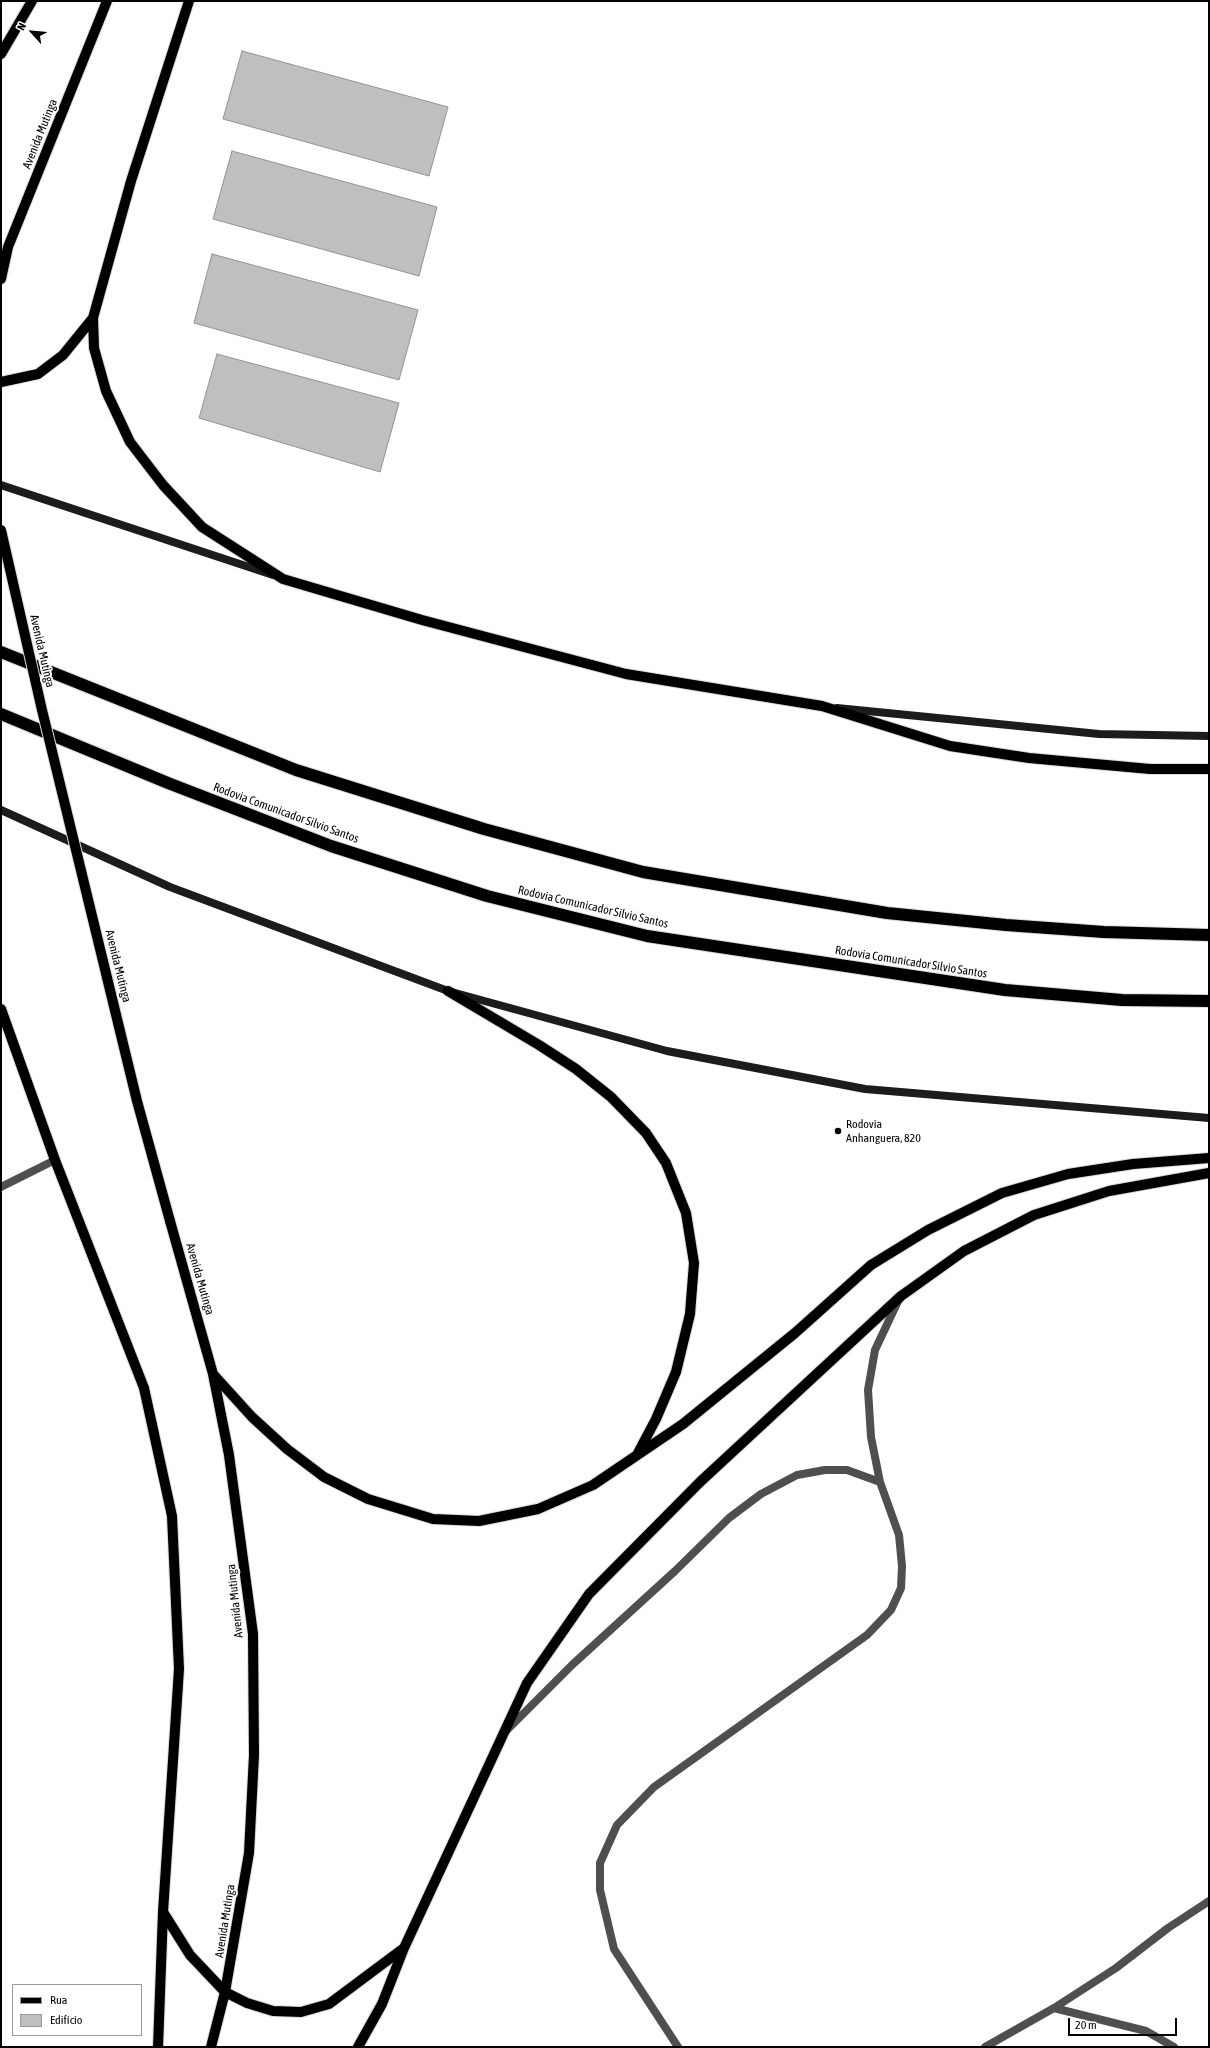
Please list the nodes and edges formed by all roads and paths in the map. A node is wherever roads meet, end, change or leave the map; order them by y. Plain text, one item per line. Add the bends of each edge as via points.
1 (32, 1) edge
2 (107, 1) edge
3 (189, 1) edge
4 (1, 54) edge
5 (1, 278) edge
6 (93, 318) junction
7 (1, 382) edge
8 (1, 485) edge
9 (1, 530) edge
10 (283, 579) junction
11 (1, 652) edge
12 (822, 706) junction
13 (1, 714) edge
14 (1209, 736) edge
15 (1209, 769) edge
16 (1, 810) edge
17 (1209, 935) edge
18 (448, 991) junction
19 (1209, 1001) edge
20 (1, 1009) edge
21 (1209, 1118) edge
22 (1209, 1158) edge
23 (55, 1160) junction
24 (1209, 1173) edge
25 (1, 1186) edge
26 (901, 1296) junction
27 (214, 1374) junction
28 (637, 1455) junction
29 (880, 1482) junction
30 (501, 1736) junction
31 (1209, 1901) edge
32 (162, 1912) junction
33 (404, 1948) junction
34 (225, 1992) junction
35 (1054, 2008) junction
36 (158, 2047) edge
37 (211, 2047) edge
38 (358, 2047) edge
39 (678, 2047) edge
40 (984, 2047) edge
41 (1174, 2047) edge

1 - 4 main road
2 - 5 main road, Avenida Mutinga via 8,247
3 - 6 main road via 131,181
6 - 7 main road via 63,355 38,374
6 - 10 main road via 94,348 106,391 130,442 162,485 202,527
8 - 10 main road
9 - 27 main road, Avenida Mutinga, bridge via 135,1093
10 - 12 main road via 422,620 626,674
11 - 17 highway via 296,770 484,829 643,872 886,913 1089,931
12 - 14 main road via 1099,734
12 - 15 main road via 950,746 1029,758 1150,769
13 - 19 highway, Rodovia Comunicador Silvio Santos via 168,783 331,846 487,896 647,936 1005,990 1122,1000
16 - 18 main road via 170,887
18 - 21 main road via 667,1051 866,1089
18 - 28 main road via 576,1069 611,1097 646,1133 666,1163 686,1213 694,1263 690,1314 676,1372
20 - 23 main road
22 - 28 main road via 1133,1164 1068,1174 1002,1193 928,1230 871,1266 795,1333 683,1424
23 - 25 street
23 - 32 main road via 144,1388 172,1516 179,1669
24 - 26 main road via 1109,1191 1034,1215 964,1251
26 - 29 street via 875,1350 868,1390 871,1437
26 - 30 main road via 700,1482 589,1594 527,1683
27 - 28 main road via 252,1417 287,1449 324,1477 368,1499 433,1519 479,1521 538,1510 592,1485
27 - 34 main road, Avenida Mutinga via 229,1454 253,1634 254,1755 249,1853
29 - 30 street via 847,1470 825,1470 797,1475 761,1494 729,1518 572,1665
29 - 39 street via 899,1535 901,1550 901,1588 890,1610 867,1635 654,1787 617,1826 600,1863 600,1890 614,1949
30 - 33 main road
31 - 35 street via 1168,1928 1116,1968
32 - 34 main road via 190,1955
32 - 36 main road
33 - 34 main road via 329,2004 301,2012 273,2012
33 - 38 main road via 382,2004
34 - 37 main road, Avenida Mutinga
35 - 40 street
35 - 41 street via 1146,2031

